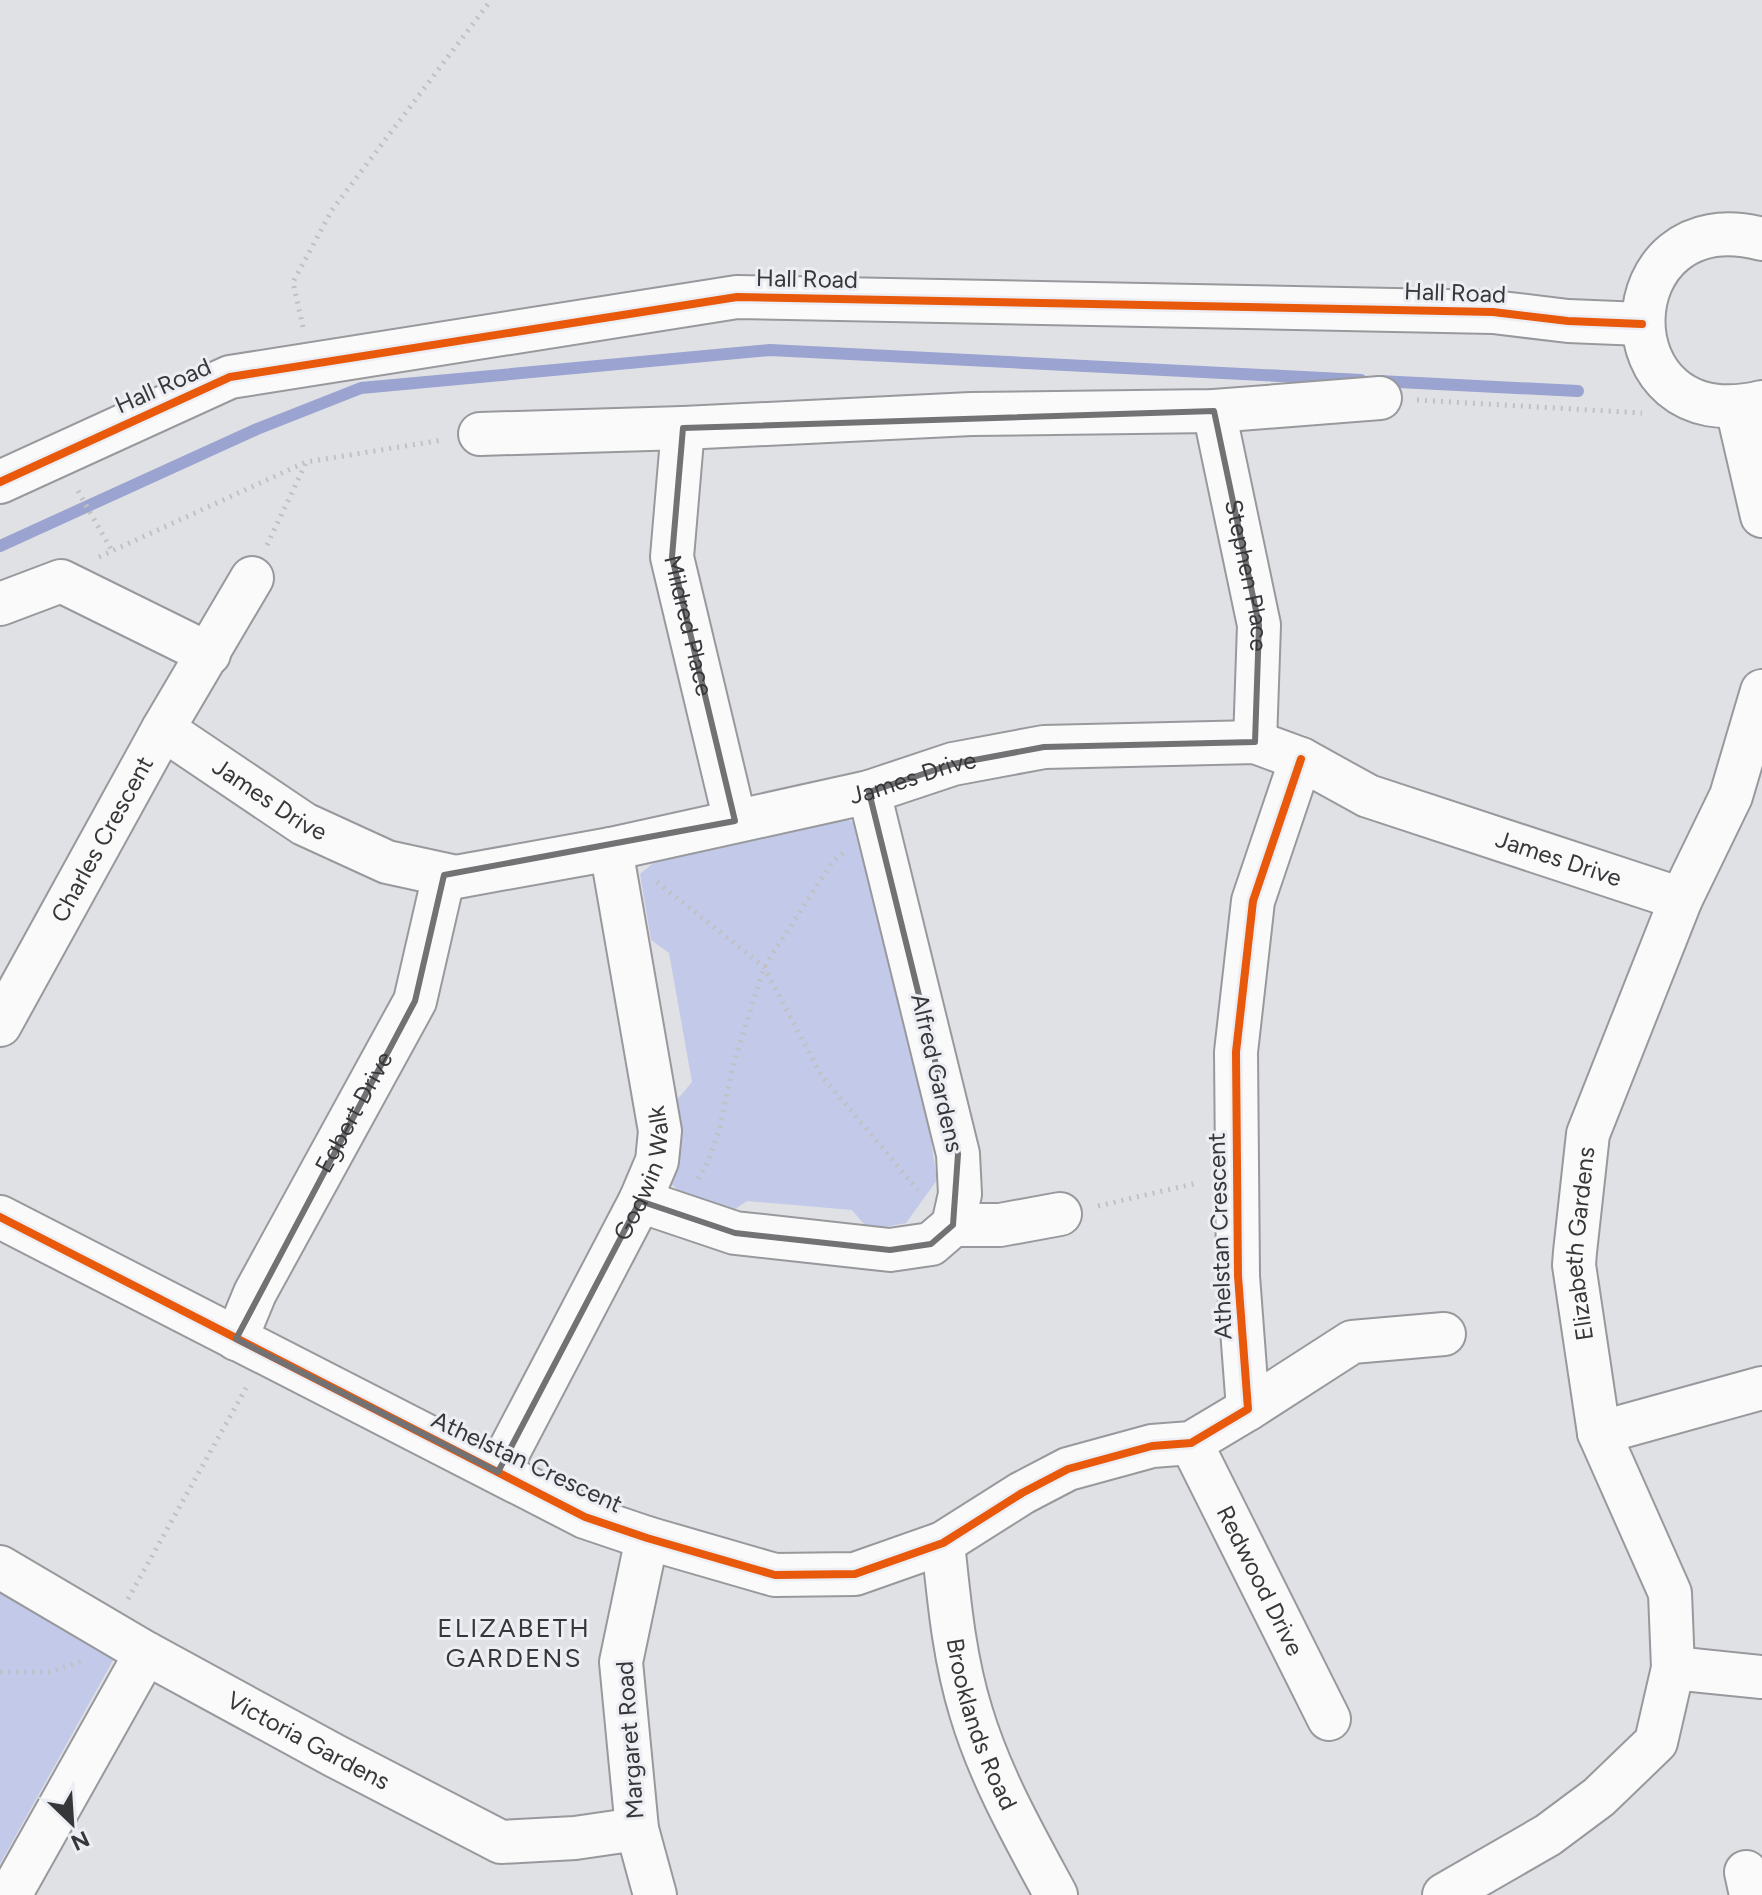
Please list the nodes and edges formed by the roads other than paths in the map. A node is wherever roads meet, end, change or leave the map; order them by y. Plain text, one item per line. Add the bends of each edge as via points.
1 (1762, 239) edge
2 (1642, 324) junction
3 (1380, 398) road end
4 (1750, 405) edge
5 (1214, 411) junction
6 (683, 428) junction
7 (480, 434) road end
8 (0, 482) edge
9 (1762, 516) edge
10 (252, 578) road end
11 (0, 604) edge
12 (209, 654) junction
13 (1762, 691) edge
14 (1762, 699) edge
15 (163, 729) junction
16 (1255, 742) junction
17 (1301, 759) junction
18 (873, 808) junction
19 (735, 821) junction
20 (611, 849) junction
21 (444, 875) junction
22 (1681, 899) junction
23 (0, 1025) edge
24 (658, 1208) junction
25 (1060, 1214) road end
26 (0, 1217) edge
27 (953, 1225) junction
28 (1444, 1334) dead end
29 (250, 1346) junction
30 (1762, 1388) edge
31 (1248, 1409) junction
32 (1599, 1433) junction
33 (1191, 1443) junction
34 (498, 1472) junction
35 (647, 1538) junction
36 (943, 1543) junction
37 (0, 1567) edge
38 (129, 1643) junction
39 (1673, 1668) junction
40 (1762, 1677) edge
41 (1329, 1719) dead end
42 (637, 1829) junction
43 (10, 1895) edge
44 (655, 1895) edge
45 (1056, 1895) edge
46 (1444, 1895) edge

1 - 2 street via 1733,233 1704,236 1678,249 1651,283
2 - 4 street via 1647,352 1662,377 1683,395 1709,406
2 - 8 street, Hall Road via 1493,312 737,297 230,377
3 - 5 street
4 - 9 street
5 - 6 street via 971,414
5 - 16 street, Stephen Place via 1259,625
6 - 7 street
6 - 19 street, Mildred Place via 672,557
10 - 12 street, Charles Crescent
11 - 12 street via 61,581
12 - 15 street, Charles Crescent
13 - 14 street, Elizabeth Gardens
14 - 22 street, Elizabeth Gardens via 1731,796
15 - 21 street, James Drive via 304,824 387,862
15 - 23 street, Charles Crescent
16 - 17 street, James Drive
16 - 18 street, James Drive via 1044,747 953,764
17 - 22 street, James Drive via 1368,796
17 - 31 street, Athelstan Crescent via 1253,901 1236,1052 1240,1326
18 - 19 street, James Drive
18 - 27 street, Alfred Gardens via 958,1154 960,1194
19 - 20 street, James Drive
20 - 21 street, James Drive
20 - 24 street, Godwin Walk via 660,1131
21 - 29 street, Egbert Drive via 415,1001 255,1293
22 - 32 street, Elizabeth Gardens via 1588,1134 1574,1265
24 - 27 street via 735,1233 890,1250 931,1244
24 - 34 street, Godwin Walk
25 - 27 street via 1000,1225
26 - 29 street, Athelstan Crescent
28 - 31 street via 1352,1342
29 - 34 street, Athelstan Crescent
30 - 32 street
31 - 33 street, Athelstan Crescent
32 - 39 street, Elizabeth Gardens via 1670,1593
33 - 36 street, Athelstan Crescent via 1152,1446 1068,1469
33 - 41 street, Redwood Drive
34 - 35 street, Athelstan Crescent via 585,1517
35 - 36 street, Athelstan Crescent via 775,1575 855,1574
35 - 42 street, Margaret Road via 621,1662
36 - 45 street, Brooklands Road via 954,1642 971,1713 998,1783
37 - 38 street, Victoria Gardens
38 - 42 street, Victoria Gardens via 501,1842
38 - 43 street
39 - 40 street
39 - 46 street, Elizabeth Gardens via 1656,1742 1599,1797 1548,1835
42 - 44 street, Margaret Road

